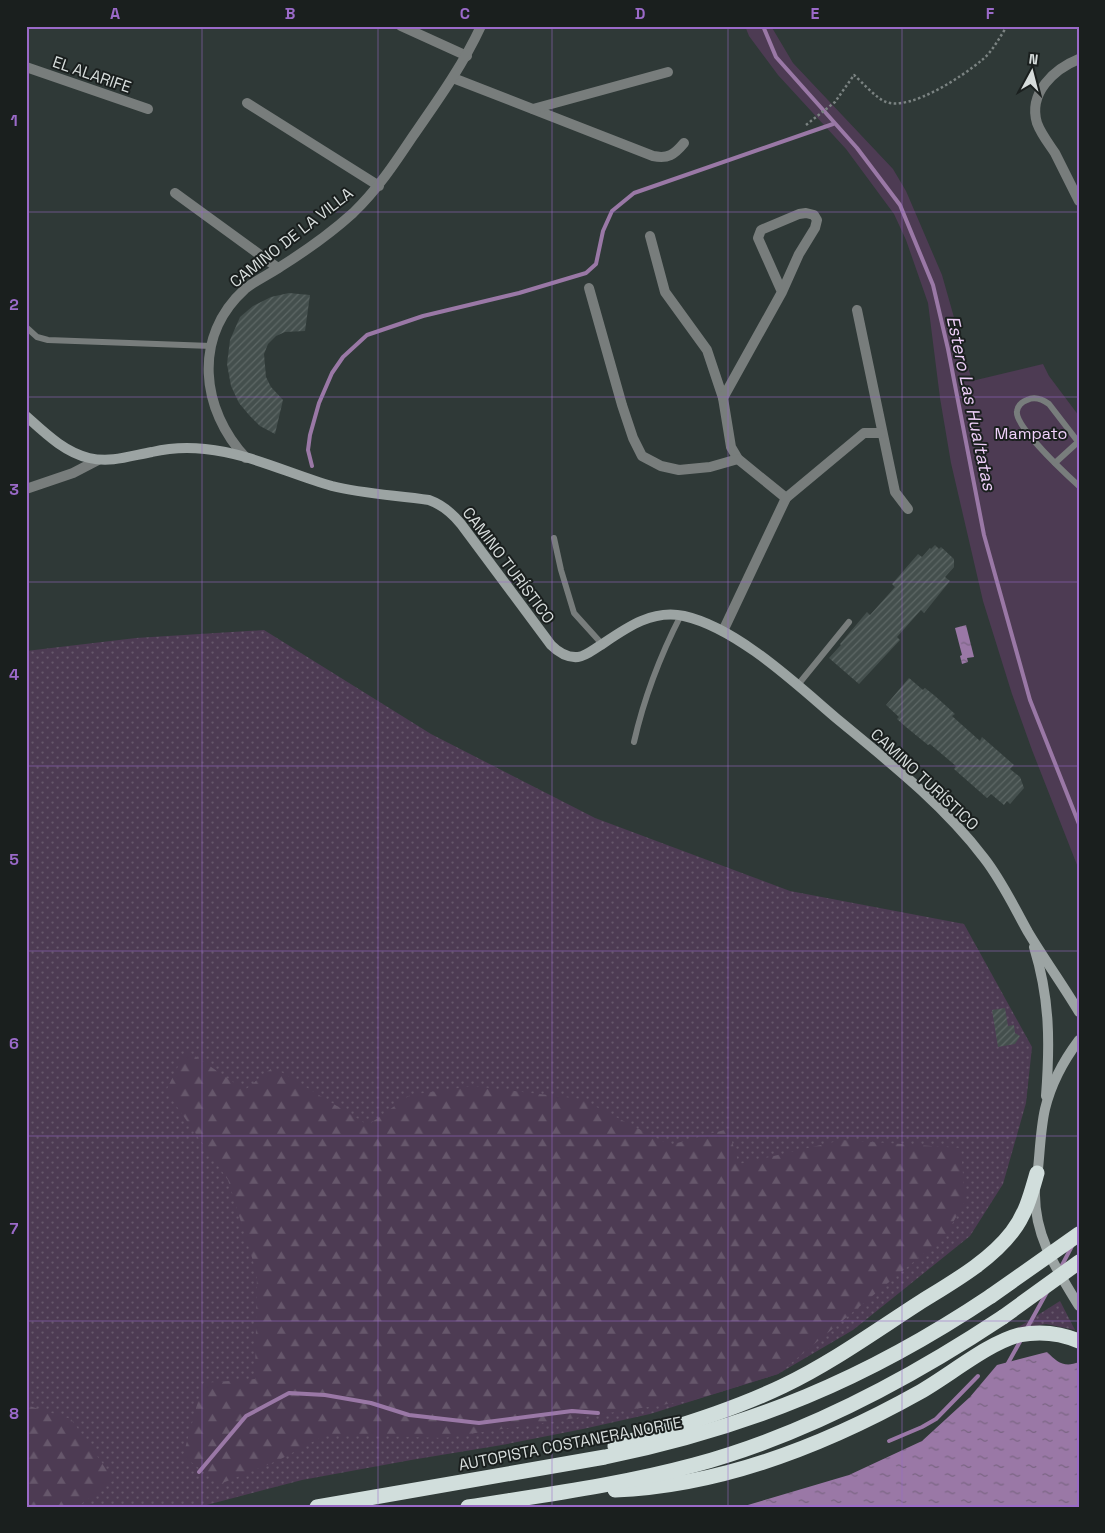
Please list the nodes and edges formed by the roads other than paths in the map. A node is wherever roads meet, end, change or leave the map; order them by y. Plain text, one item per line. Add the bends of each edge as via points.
1 (401, 26) edge
2 (481, 26) edge
3 (467, 56) junction
4 (1079, 59) edge
5 (26, 67) edge
6 (668, 72) dead end
7 (453, 78) junction
8 (247, 103) dead end
9 (148, 109) dead end
10 (533, 109) junction
11 (684, 143) dead end
12 (379, 186) junction
13 (174, 193) dead end
14 (1079, 201) edge
15 (650, 236) dead end
16 (278, 268) junction
17 (589, 288) dead end
18 (782, 292) junction
19 (857, 310) dead end
20 (26, 327) edge
21 (211, 346) junction
22 (723, 398) junction
23 (26, 416) edge
24 (881, 432) junction
25 (228, 437) junction
26 (1078, 442) edge
27 (216, 451) junction
28 (246, 458) junction
29 (738, 459) junction
30 (98, 460) junction
31 (1055, 463) junction
32 (1079, 486) edge
33 (26, 489) edge
34 (786, 498) junction
35 (908, 509) dead end
36 (554, 538) dead end
37 (681, 615) junction
38 (849, 622) dead end
39 (723, 631) junction
40 (602, 644) junction
41 (797, 686) junction
42 (634, 742) dead end
43 (1028, 932) junction
44 (1074, 998) edge
45 (1079, 1012) edge
46 (1079, 1040) edge
47 (1045, 1110) junction
48 (1037, 1173) junction
49 (1079, 1234) edge
50 (1079, 1262) edge
51 (1079, 1306) edge
52 (1079, 1341) edge
53 (554, 1466) junction
54 (556, 1492) junction
55 (317, 1507) edge
56 (468, 1507) edge

1 - 3 street
2 - 3 street, CAMINO DE LA VILLA
3 - 7 street, CAMINO DE LA VILLA
4 - 14 street via 1066,64 1046,81 1036,107 1038,125
5 - 9 street, EL ALARIFE
6 - 10 street
7 - 10 street
7 - 12 street, CAMINO DE LA VILLA
8 - 12 street
10 - 11 street via 653,156 664,158 675,153
12 - 16 street, CAMINO DE LA VILLA via 352,213
13 - 16 street
15 - 22 street via 665,292 707,350
16 - 21 street, CAMINO DE LA VILLA via 255,281 235,299 220,321
17 - 29 street via 625,414 642,456 661,466 680,470 710,467
18 - 18 street via 798,254 815,228 818,220 814,215 799,214 762,230 758,238
18 - 22 street
19 - 24 street
20 - 21 lane via 37,337 48,340
21 - 25 street, CAMINO DE LA VILLA via 210,386
22 - 29 street via 731,447
23 - 30 main road via 67,449
24 - 34 street via 864,433
24 - 35 street via 894,492
25 - 27 street via 224,446
25 - 28 street, CAMINO DE LA VILLA
26 - 31 lane
26 - 31 lane via 1049,404 1037,398 1021,403 1016,412 1018,418
27 - 28 main road, CAMINO TURÍSTICO
27 - 30 main road, CAMINO TURÍSTICO via 167,449 116,460
28 - 40 main road, CAMINO TURÍSTICO via 332,486 439,503 461,524 555,649 577,657
29 - 34 street
30 - 33 street, CAMINO TURÍSTICO
31 - 32 lane
34 - 39 street
36 - 40 lane via 574,613
37 - 39 main road, CAMINO TURÍSTICO
37 - 40 main road, CAMINO TURÍSTICO via 647,618
37 - 42 lane via 651,682
38 - 41 lane
39 - 41 main road, CAMINO TURÍSTICO
41 - 43 main road, CAMINO TURÍSTICO via 913,784 956,825 995,873
43 - 44 main road, CAMINO TURÍSTICO
43 - 47 main road via 1039,966 1048,1020
44 - 45 main road, CAMINO TURÍSTICO
46 - 47 main road via 1059,1073
47 - 48 main road
48 - 51 main road, bridge via 1035,1207 1043,1240
48 - 53 highway via 1024,1213 1000,1246 841,1354 783,1386 737,1406
49 - 53 highway, AUTOPISTA COSTANERA NORTE, bridge via 959,1317 891,1357 786,1406 683,1440
50 - 54 highway, bridge via 966,1341 890,1386 843,1409 739,1451 685,1467
52 - 54 highway via 1058,1334 1019,1335 984,1351 921,1391 857,1425 769,1459 714,1475 663,1486
53 - 55 highway, AUTOPISTA COSTANERA NORTE
54 - 56 highway

